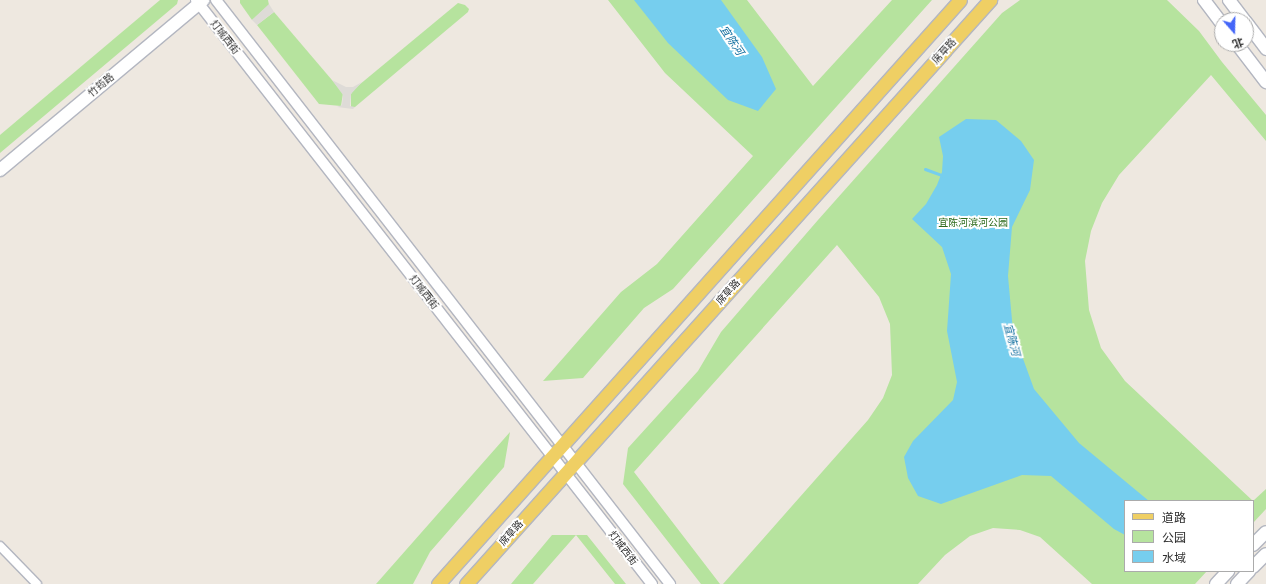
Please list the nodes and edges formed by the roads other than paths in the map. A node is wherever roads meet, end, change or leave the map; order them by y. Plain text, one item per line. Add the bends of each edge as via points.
1 (216, 0) edge
2 (960, 0) edge
3 (990, 0) edge
4 (1204, 0) edge
5 (1229, 0) edge
6 (199, 1) edge
7 (1238, 12) edge
8 (1214, 13) edge
9 (1254, 33) edge
10 (1266, 49) edge
11 (1243, 52) edge
12 (1266, 82) edge
13 (0, 170) edge
14 (561, 444) junction
15 (551, 456) junction
16 (575, 462) junction
17 (565, 473) junction
18 (1266, 532) edge
19 (1254, 544) edge
20 (0, 546) edge
21 (1266, 554) edge
22 (1254, 566) edge
23 (1227, 572) edge
24 (1248, 572) edge
25 (37, 584) edge
26 (438, 584) edge
27 (466, 584) edge
28 (652, 584) edge
29 (670, 584) edge
30 (1216, 584) edge
31 (1237, 584) edge

1 - 14 street, 灯城西街
2 - 14 main road, 席草路
3 - 16 main road, 席草路
4 - 8 main road
5 - 7 main road
6 - 13 main road, 竹筠路
6 - 15 street, 灯城西街
9 - 10 main road
11 - 12 main road
14 - 15 main road, 席草路
14 - 16 street, 灯城西街
15 - 17 street, 灯城西街
15 - 26 main road, 席草路
16 - 17 main road, 席草路
16 - 29 street, 灯城西街
17 - 27 main road, 席草路
17 - 28 street, 灯城西街
18 - 19 main road
20 - 25 street
21 - 22 main road
23 - 30 main road
24 - 31 main road

